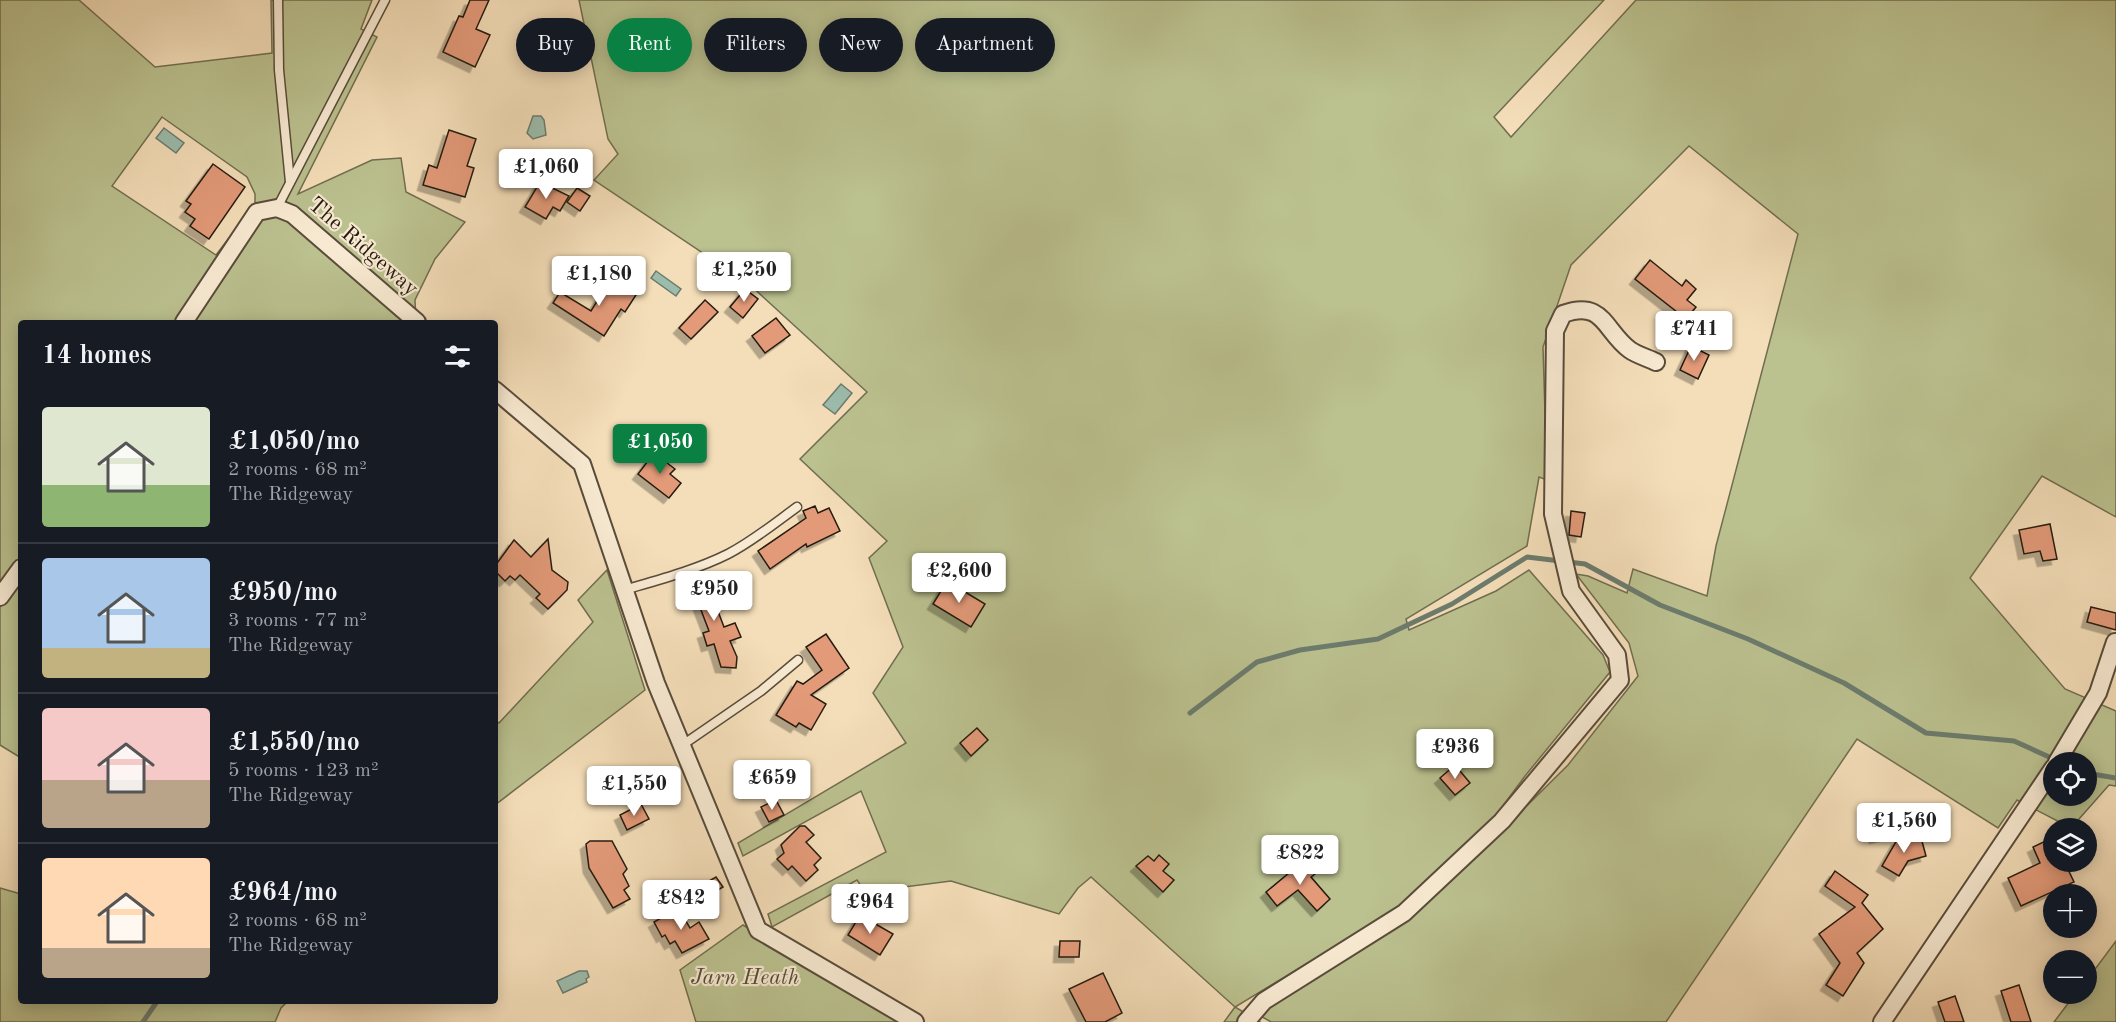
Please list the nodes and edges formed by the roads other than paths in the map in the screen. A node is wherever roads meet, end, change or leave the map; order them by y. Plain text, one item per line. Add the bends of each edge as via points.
1 (278, 0) edge
2 (385, 0) edge
3 (290, 182) junction
4 (277, 208) junction
5 (185, 320) edge
6 (415, 320) edge
7 (1656, 362) dead end
8 (498, 393) edge
9 (797, 507) dead end
10 (18, 571) edge
11 (623, 591) junction
12 (0, 597) edge
13 (2115, 642) edge
14 (798, 660) dead end
15 (680, 746) junction
16 (2063, 752) edge
17 (2043, 783) edge
18 (915, 1022) edge
19 (1246, 1022) edge
20 (1882, 1022) edge

1 - 3 lane via 279,70
2 - 3 lane
3 - 4 lane
4 - 5 street via 257,212
4 - 6 street, The Ridgeway via 292,214
7 - 19 street via 1631,351 1596,313 1580,308 1563,314 1555,331 1553,514 1571,591 1617,655 1620,680 1502,821 1404,913 1264,1001
8 - 11 street via 582,464
9 - 11 lane via 726,555
10 - 12 street
11 - 15 street
13 - 16 street via 2098,693
14 - 15 lane via 761,691
15 - 18 street via 758,930
17 - 20 street

